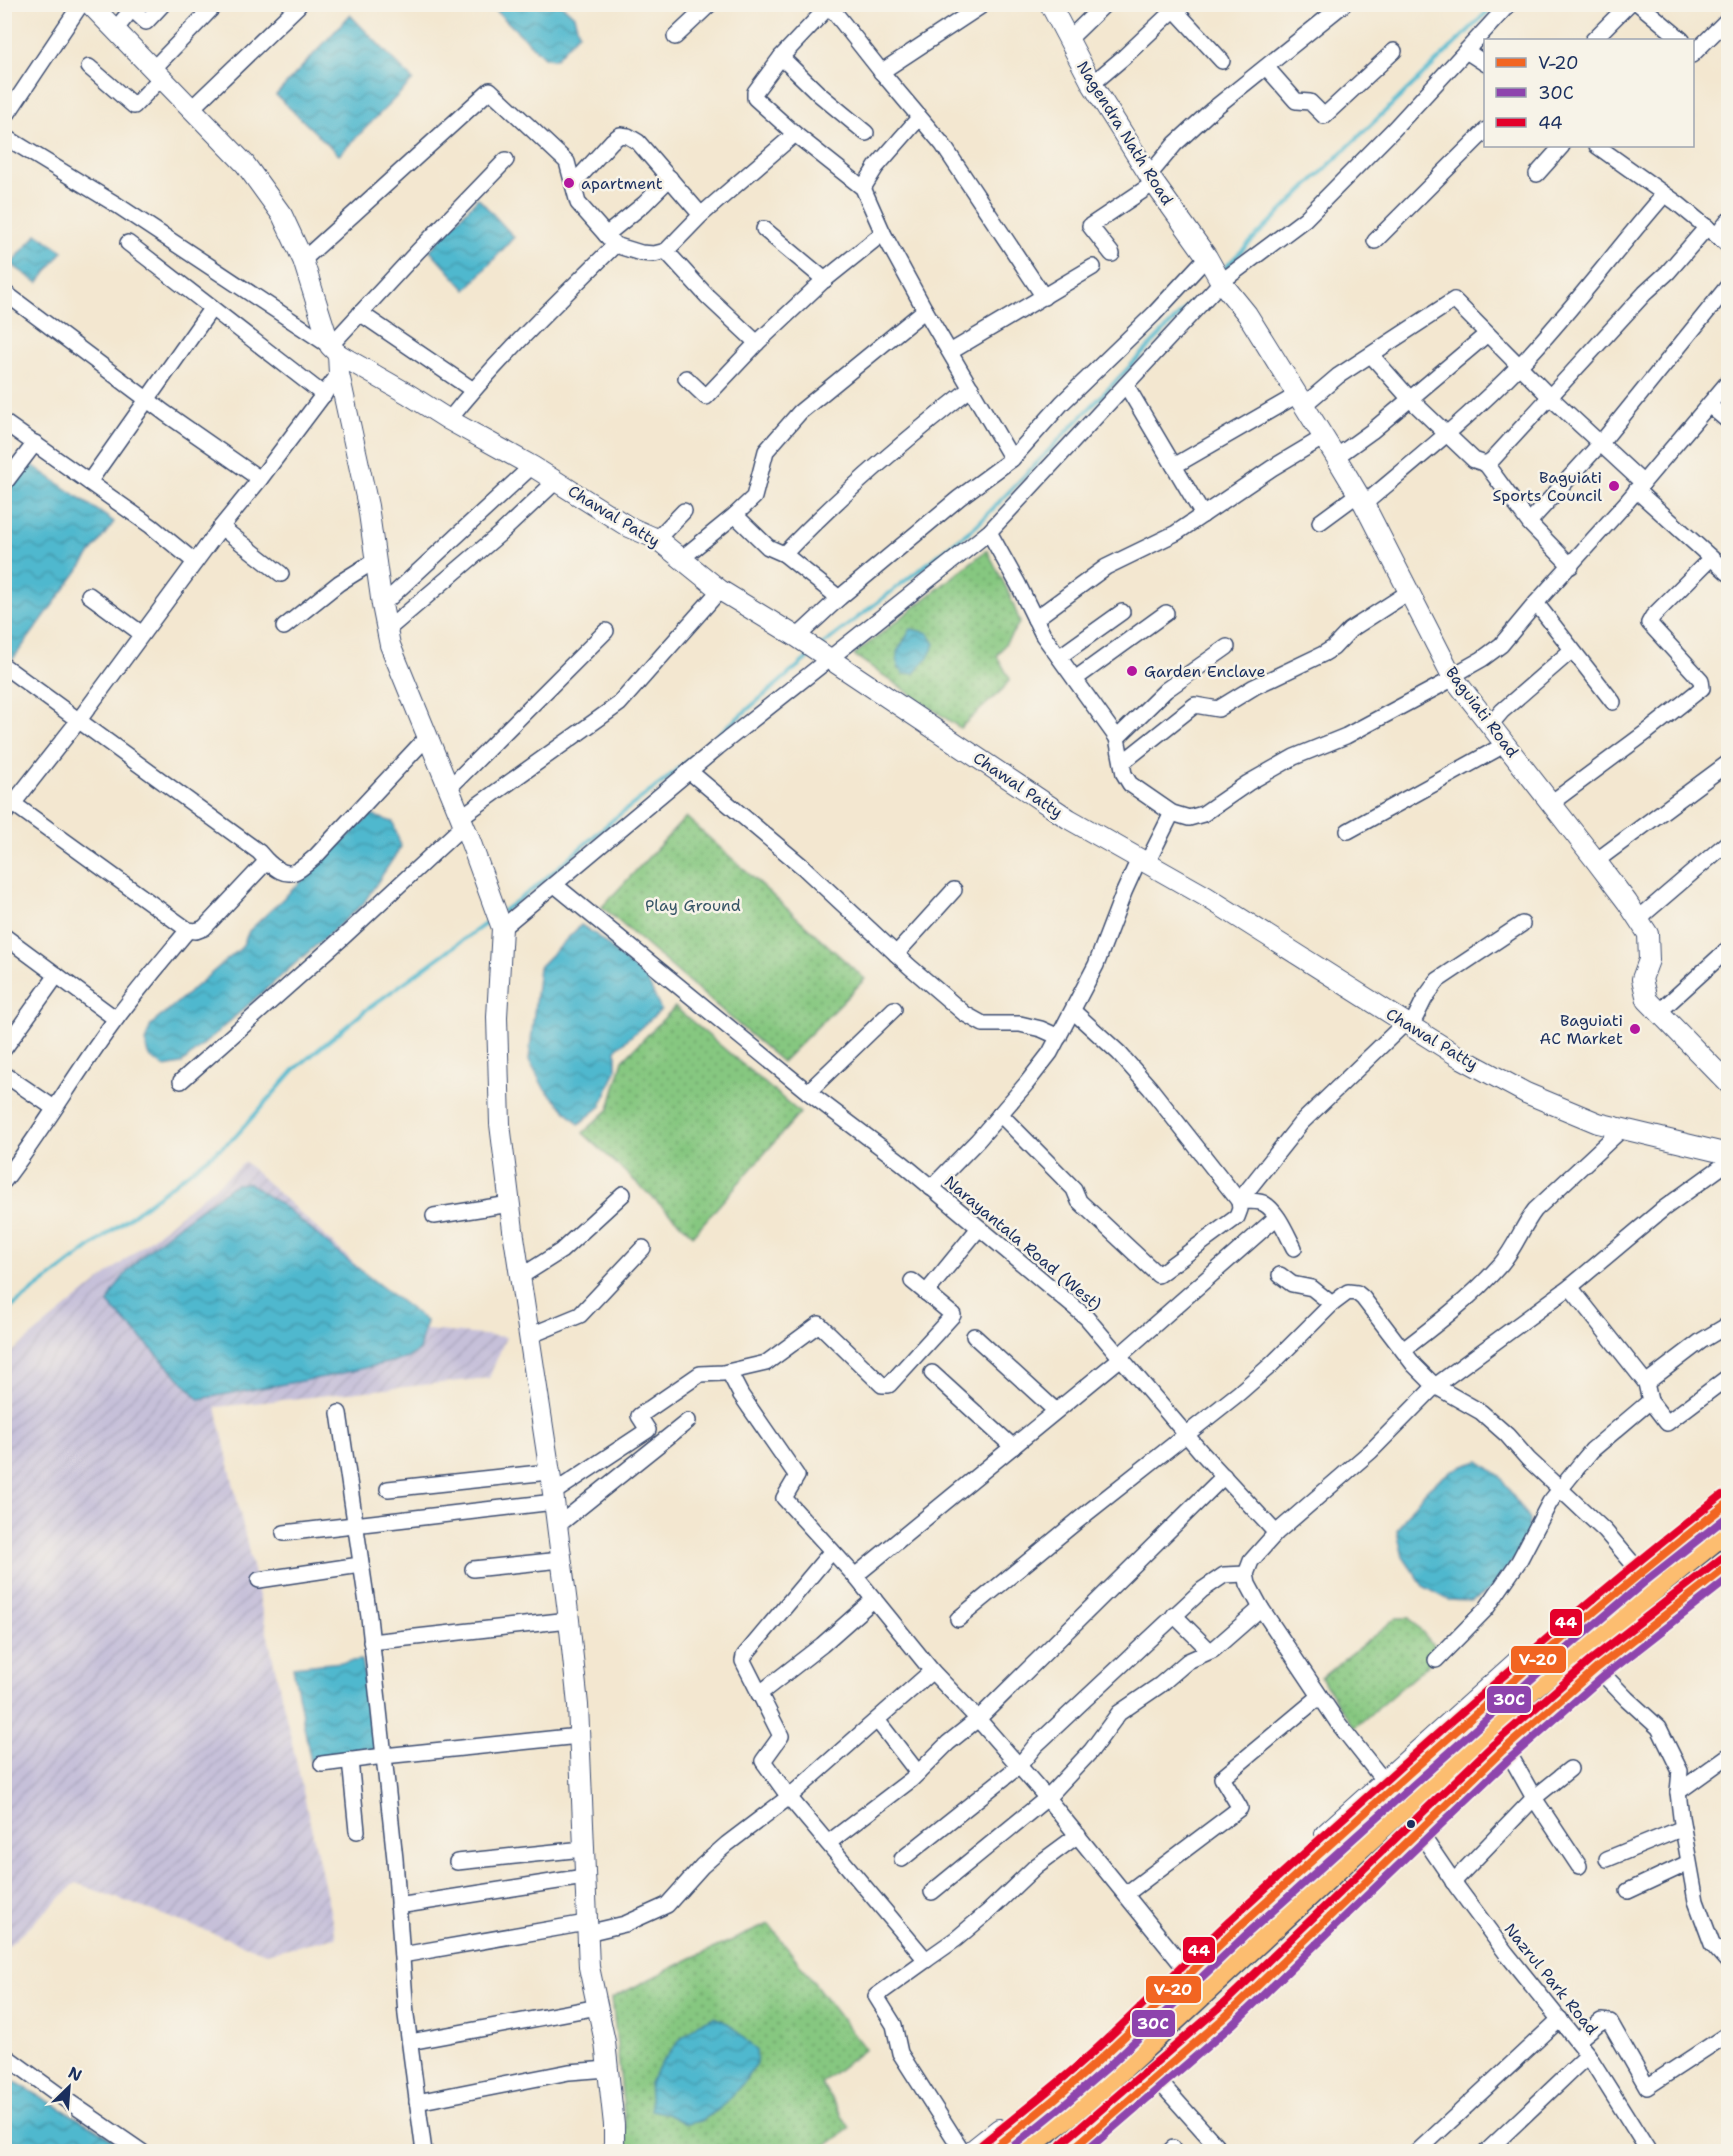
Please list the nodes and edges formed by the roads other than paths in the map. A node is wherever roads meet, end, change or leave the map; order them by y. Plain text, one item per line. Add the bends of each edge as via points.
1 (81, 4) edge
2 (90, 4) edge
3 (163, 4) edge
4 (216, 4) edge
5 (710, 4) edge
6 (984, 4) edge
7 (1050, 4) edge
8 (1105, 4) edge
9 (1344, 4) edge
10 (1509, 4) edge
11 (1629, 4) edge
12 (1639, 4) edge
13 (829, 5) edge
14 (298, 6) dead end
15 (129, 7) edge
16 (1178, 7) edge
17 (1728, 19) edge
18 (115, 30) junction
19 (675, 37) dead end
20 (1594, 39) edge
21 (1681, 39) edge
22 (1068, 40) junction
23 (1394, 51) dead end
24 (1466, 51) junction
25 (1694, 52) edge
26 (781, 57) junction
27 (1222, 61) dead end
28 (1484, 63) edge
29 (89, 67) dead end
30 (1267, 68) junction
31 (881, 72) junction
32 (158, 73) junction
33 (1092, 84) junction
34 (190, 110) junction
35 (919, 118) junction
36 (4, 119) edge
37 (1484, 131) edge
38 (866, 133) dead end
39 (795, 134) junction
40 (4, 136) edge
41 (1561, 147) edge
42 (1601, 147) edge
43 (506, 160) dead end
44 (1537, 174) dead end
45 (670, 178) junction
46 (1152, 178) junction
47 (573, 184) junction
48 (863, 188) junction
49 (1664, 195) junction
50 (701, 215) junction
51 (1728, 221) edge
52 (764, 229) dead end
53 (883, 233) junction
54 (1717, 236) edge
55 (610, 240) junction
56 (1375, 241) dead end
57 (128, 243) dead end
58 (666, 250) junction
59 (1112, 254) dead end
60 (1207, 257) junction
61 (303, 260) junction
62 (1093, 267) dead end
63 (825, 280) junction
64 (1221, 282) junction
65 (1728, 286) edge
66 (4, 292) edge
67 (1044, 297) junction
68 (211, 309) junction
69 (925, 310) junction
70 (360, 313) junction
71 (1486, 334) junction
72 (757, 343) junction
73 (950, 352) junction
74 (1371, 355) junction
75 (336, 358) junction
76 (1520, 365) junction
77 (686, 378) dead end
78 (1728, 382) edge
79 (1126, 385) junction
80 (971, 388) junction
81 (473, 390) junction
82 (324, 394) junction
83 (1550, 397) junction
84 (147, 399) junction
85 (1410, 399) junction
86 (1301, 400) junction
87 (1709, 405) junction
88 (449, 420) junction
89 (1728, 421) edge
90 (4, 422) edge
91 (1447, 434) junction
92 (1324, 437) junction
93 (34, 443) junction
94 (1600, 444) junction
95 (1336, 458) junction
96 (1012, 459) junction
97 (1486, 464) junction
98 (532, 466) junction
99 (1174, 466) junction
100 (260, 479) junction
101 (556, 480) junction
102 (89, 482) junction
103 (4, 484) edge
104 (1639, 487) junction
105 (1361, 499) junction
106 (684, 511) dead end
107 (735, 515) junction
108 (1203, 515) junction
109 (1320, 522) dead end
110 (1530, 524) junction
111 (221, 527) junction
112 (989, 532) junction
113 (657, 539) junction
114 (784, 554) junction
115 (1711, 558) junction
116 (681, 559) junction
117 (376, 560) junction
118 (195, 562) junction
119 (1571, 566) junction
120 (1728, 573) edge
121 (281, 574) dead end
122 (720, 590) junction
123 (1409, 592) junction
124 (89, 595) dead end
125 (839, 598) junction
126 (1536, 603) junction
127 (382, 605) junction
128 (1122, 612) dead end
129 (1166, 613) dead end
130 (1035, 619) junction
131 (284, 627) dead end
132 (387, 630) junction
133 (606, 631) dead end
134 (142, 634) junction
135 (800, 640) junction
136 (1227, 647) dead end
137 (1572, 650) junction
138 (1059, 657) junction
139 (829, 659) junction
140 (4, 666) edge
141 (1453, 677) junction
142 (1075, 679) junction
143 (1613, 702) dead end
144 (80, 720) junction
145 (1490, 725) junction
146 (428, 736) junction
147 (1117, 738) junction
148 (1506, 744) junction
149 (1122, 763) junction
150 (1728, 763) edge
151 (689, 771) junction
152 (449, 788) junction
153 (1551, 803) junction
154 (7, 805) edge
155 (1172, 813) junction
156 (463, 821) junction
157 (1348, 831) dead end
158 (1728, 842) edge
159 (267, 861) junction
160 (1143, 861) junction
161 (1596, 861) junction
162 (555, 885) junction
163 (954, 890) dead end
164 (1638, 919) junction
165 (1522, 924) dead end
166 (502, 928) junction
167 (188, 930) junction
168 (4, 936) edge
169 (1728, 949) edge
170 (896, 954) junction
171 (57, 975) junction
172 (894, 1009) dead end
173 (1073, 1011) junction
174 (1660, 1011) junction
175 (116, 1019) junction
176 (1408, 1025) junction
177 (1059, 1037) junction
178 (4, 1049) edge
179 (4, 1074) edge
180 (1727, 1079) edge
181 (181, 1081) dead end
182 (808, 1092) junction
183 (54, 1108) junction
184 (1000, 1114) junction
185 (1622, 1129) junction
186 (1728, 1154) edge
187 (1728, 1162) edge
188 (4, 1181) edge
189 (931, 1188) junction
190 (623, 1194) dead end
191 (1239, 1201) junction
192 (510, 1204) junction
193 (434, 1216) dead end
194 (1277, 1217) junction
195 (979, 1228) junction
196 (642, 1248) dead end
197 (1294, 1248) dead end
198 (1280, 1275) dead end
199 (520, 1277) junction
200 (912, 1281) dead end
201 (1570, 1287) junction
202 (926, 1293) junction
203 (1332, 1304) junction
204 (1728, 1325) edge
205 (529, 1336) junction
206 (974, 1336) dead end
207 (1403, 1350) junction
208 (1120, 1357) junction
209 (729, 1372) junction
210 (932, 1373) dead end
211 (1728, 1377) edge
212 (1646, 1383) junction
213 (1435, 1386) junction
214 (1650, 1401) junction
215 (1056, 1412) junction
216 (339, 1413) dead end
217 (688, 1421) dead end
218 (1187, 1435) junction
219 (1013, 1447) junction
220 (549, 1472) junction
221 (1224, 1476) junction
222 (388, 1489) dead end
223 (1560, 1490) junction
224 (1728, 1490) edge
225 (553, 1498) junction
226 (1728, 1503) edge
227 (355, 1525) junction
228 (557, 1526) junction
229 (1728, 1528) edge
230 (284, 1533) dead end
231 (1276, 1533) junction
232 (1728, 1547) edge
233 (832, 1551) junction
234 (561, 1560) junction
235 (360, 1565) junction
236 (1634, 1565) junction
237 (1728, 1566) edge
238 (473, 1569) dead end
239 (1246, 1574) junction
240 (855, 1576) junction
241 (260, 1580) dead end
242 (874, 1599) junction
243 (1261, 1608) junction
244 (1174, 1615) junction
245 (958, 1619) dead end
246 (569, 1620) junction
247 (371, 1642) junction
248 (1209, 1651) junction
249 (1437, 1660) dead end
250 (1597, 1668) junction
251 (932, 1671) junction
252 (759, 1694) junction
253 (1319, 1696) junction
254 (978, 1719) junction
255 (877, 1720) junction
256 (579, 1736) junction
257 (1506, 1748) junction
258 (1422, 1754) junction
259 (384, 1756) junction
260 (1728, 1756) edge
261 (350, 1760) junction
262 (322, 1764) dead end
263 (1019, 1766) junction
264 (1570, 1769) dead end
265 (918, 1773) junction
266 (1387, 1786) junction
267 (1678, 1792) junction
268 (1458, 1793) junction
269 (789, 1797) junction
270 (1047, 1798) junction
271 (1534, 1798) junction
272 (1683, 1828) junction
273 (357, 1831) dead end
274 (1418, 1832) junction
275 (1078, 1835) junction
276 (828, 1843) junction
277 (583, 1849) junction
278 (902, 1859) dead end
279 (1607, 1859) dead end
280 (457, 1862) dead end
281 (1688, 1863) junction
282 (1579, 1866) dead end
283 (584, 1877) junction
284 (1453, 1882) junction
285 (1628, 1891) dead end
286 (932, 1892) dead end
287 (1126, 1894) junction
288 (398, 1906) junction
289 (586, 1928) junction
290 (402, 1955) junction
291 (926, 1960) junction
292 (1728, 1962) edge
293 (1184, 1966) junction
294 (598, 2007) junction
295 (1560, 2019) junction
296 (1728, 2034) edge
297 (1577, 2041) junction
298 (410, 2042) junction
299 (4, 2055) edge
300 (1588, 2055) junction
301 (608, 2069) junction
302 (1156, 2078) junction
303 (417, 2102) junction
304 (142, 2151) edge
305 (424, 2151) edge
306 (614, 2151) edge
307 (963, 2151) edge
308 (970, 2151) edge
309 (988, 2151) edge
310 (1019, 2151) edge
311 (1047, 2151) edge
312 (1068, 2151) edge
313 (1222, 2151) edge
314 (1417, 2151) edge
315 (1486, 2151) edge
316 (1649, 2151) edge

1 - 36 street
2 - 18 street
3 - 15 street via 146,22
4 - 32 street
5 - 19 street
6 - 31 street
7 - 22 street, Nagendra Nath Road
8 - 22 street
9 - 30 street
10 - 24 street
11 - 20 street
12 - 21 street
13 - 26 street
13 - 31 street
14 - 34 street
15 - 18 street
16 - 27 street
16 - 33 street
17 - 25 street
18 - 32 street
22 - 33 street, Nagendra Nath Road
23 - 30 street via 1323,116 1310,102 1296,101
24 - 28 street
24 - 64 street via 1305,219
26 - 38 street
26 - 39 street via 754,96
29 - 32 street via 134,106
30 - 46 street via 1175,144
31 - 35 street
32 - 34 street
33 - 46 street, Nagendra Nath Road
34 - 61 street via 245,164 282,215
35 - 48 street
35 - 67 street via 943,145
37 - 56 street
39 - 48 street
39 - 50 street
40 - 75 street via 117,205
41 - 44 street
42 - 49 street
43 - 70 street
45 - 47 street via 638,142 620,135
45 - 50 street
45 - 55 street
46 - 59 street via 1090,226
46 - 60 street, Nagendra Nath Road
47 - 55 street via 578,203
47 - 61 street via 567,162 490,90
48 - 53 street
49 - 54 street
49 - 76 street
50 - 58 street
51 - 54 street
52 - 63 street
53 - 63 street
53 - 69 street
54 - 83 street via 1645,293
55 - 58 street via 641,254
55 - 81 street
57 - 68 street
58 - 72 street
60 - 64 street, Baguiati Road
60 - 96 street
61 - 75 street
62 - 67 street
63 - 72 street
64 - 79 street
64 - 86 street, Baguiati Road via 1247,314
65 - 94 street
66 - 84 street
67 - 73 street
68 - 82 street
68 - 84 street
69 - 73 street
69 - 107 street via 800,412 766,451 754,496
70 - 75 street
70 - 81 street
71 - 74 street via 1454,300
71 - 76 street
71 - 85 street
72 - 77 street via 706,397
73 - 80 street
74 - 85 street
74 - 86 street
75 - 82 street
75 - 88 street, Chawal Patty via 408,394
75 - 117 street
76 - 83 street
76 - 91 street
78 - 87 street
79 - 99 street
79 - 112 street
80 - 96 street
80 - 114 street via 870,470
81 - 88 street
82 - 100 street
83 - 94 street
83 - 97 street
84 - 100 street
84 - 102 street
85 - 91 street
85 - 95 street
86 - 92 street, Baguiati Road
86 - 99 street
87 - 89 street
87 - 104 street
88 - 98 street, Chawal Patty
90 - 93 street
91 - 97 street via 1474,460
91 - 105 street
92 - 95 street, Baguiati Road
92 - 108 street
93 - 102 street
93 - 103 street
94 - 104 street
94 - 110 street
95 - 105 street, Baguiati Road
96 - 125 street
97 - 110 street
98 - 101 street, Chawal Patty
98 - 127 street
99 - 108 street
100 - 111 street
101 - 113 street, Chawal Patty via 627,526
101 - 132 street via 502,532
102 - 118 street
104 - 115 street
104 - 119 street
105 - 109 street
105 - 123 street, Baguiati Road
106 - 113 street
107 - 114 street via 768,547
107 - 116 street
108 - 130 street via 1160,543 1106,567
110 - 119 street
111 - 118 street
111 - 121 street
112 - 130 street
112 - 139 street
113 - 116 street, Chawal Patty
114 - 125 street
115 - 120 street
115 - 153 street via 1649,623 1701,680 1702,688
116 - 122 street, Chawal Patty
117 - 127 street
117 - 131 street via 339,583
118 - 134 street
119 - 126 street
122 - 135 street, Chawal Patty
122 - 156 street via 619,705
123 - 141 street, Baguiati Road
123 - 149 street via 1350,630 1323,654 1218,709 1195,705
124 - 134 street
125 - 135 street
126 - 137 street
126 - 141 street via 1502,645
127 - 132 street
128 - 138 street
129 - 142 street
130 - 138 street
132 - 146 street
133 - 152 street
134 - 144 street
135 - 139 street, Chawal Patty
136 - 147 street via 1166,690
137 - 143 street
137 - 145 street
138 - 142 street
139 - 151 street
139 - 160 street, Chawal Patty via 1070,819
140 - 144 street
141 - 145 street, Baguiati Road
141 - 155 street via 1356,732 1294,757 1203,814 1189,818
142 - 147 street
144 - 154 street
144 - 159 street
145 - 148 street, Baguiati Road
146 - 152 street
146 - 159 street via 299,870 289,875
147 - 149 street
148 - 153 street, Baguiati Road
148 - 157 street
149 - 155 street via 1130,784
150 - 161 street
151 - 162 street
151 - 170 street via 804,867
152 - 156 street
153 - 161 street, Baguiati Road
154 - 167 street
155 - 160 street
156 - 166 street
156 - 181 street via 333,946
158 - 164 street
159 - 167 street via 204,928
160 - 173 street via 1124,892 1096,965
160 - 176 street, Chawal Patty
161 - 164 street, Baguiati Road
162 - 166 street
162 - 182 street, Narayantala Road (West)
163 - 170 street
164 - 174 street, Baguiati Road via 1648,934 1649,960 1642,979 1647,1000
165 - 176 street via 1438,980
166 - 192 street via 497,1017 500,1124
167 - 175 street
168 - 171 street
169 - 174 street
170 - 177 street via 965,1014 983,1024 1020,1024
171 - 175 street
171 - 178 street
172 - 182 street
173 - 177 street
173 - 191 street via 1150,1088
174 - 180 street, Baguiati Road
175 - 183 street
176 - 185 street, Chawal Patty via 1526,1093
176 - 191 street via 1301,1123
177 - 184 street
179 - 183 street
182 - 189 street, Narayantala Road (West)
183 - 188 street
184 - 189 street
184 - 191 street via 1074,1189 1079,1201 1158,1275 1237,1217
185 - 186 street, Chawal Patty
185 - 207 street via 1535,1210 1512,1250 1479,1286
187 - 201 street via 1655,1215
189 - 195 street, Narayantala Road (West)
190 - 199 street via 561,1251
191 - 194 street via 1265,1204
192 - 193 street
192 - 199 street
194 - 197 street
194 - 208 street
195 - 202 street
195 - 208 street, Narayantala Road (West) via 1086,1317
196 - 205 street via 580,1315
198 - 203 street via 1292,1284 1312,1287
199 - 205 street
200 - 202 street
201 - 212 street
201 - 213 street
202 - 209 street via 953,1315 886,1386 819,1324 766,1363
203 - 207 street via 1348,1292 1357,1293
203 - 218 street via 1272,1364
204 - 212 street
205 - 220 street
206 - 215 street
207 - 213 street
208 - 215 street
208 - 218 street, Narayantala Road (West)
209 - 225 street via 700,1374 639,1416 648,1430
209 - 233 street via 797,1476 784,1498
210 - 219 street
211 - 214 street via 1666,1423
212 - 214 street
213 - 223 street via 1481,1412
213 - 231 street via 1371,1451
214 - 223 street via 1592,1450
215 - 219 street
216 - 227 street
217 - 228 street
218 - 221 street, Narayantala Road (West)
218 - 245 street
219 - 240 street
220 - 222 street
220 - 225 street
221 - 231 street, Narayantala Road (West)
221 - 254 street
223 - 236 street via 1605,1531
223 - 249 street via 1486,1609
224 - 236 street
225 - 227 street
225 - 228 street
226 - 258 main road
227 - 230 street
227 - 235 street
228 - 234 street
229 - 310 main road, bridge via 1476,1736 1123,2066
231 - 239 street via 1251,1561
232 - 311 main road via 1481,1753 1143,2069
233 - 240 street
233 - 252 street via 744,1656
234 - 238 street
234 - 246 street
235 - 241 street
235 - 247 street
236 - 258 street via 1522,1657
237 - 250 main road
239 - 243 street
239 - 244 street via 1224,1575 1214,1580
240 - 242 street
242 - 251 street
242 - 252 street
243 - 248 street
243 - 253 street
244 - 248 street
244 - 263 street via 1035,1746
246 - 247 street
246 - 256 street
247 - 259 street
248 - 270 street via 1188,1661 1119,1713 1091,1751
250 - 257 main road
250 - 267 street via 1659,1728 1680,1771
251 - 254 street
251 - 255 street
252 - 269 street via 781,1736 763,1761
253 - 266 street
253 - 287 street via 1222,1778 1240,1808
254 - 263 street
254 - 265 street
255 - 265 street
255 - 269 street
256 - 259 street
256 - 277 street
257 - 268 main road
257 - 271 street
258 - 266 main road
258 - 268 main road
259 - 261 street
259 - 288 street
260 - 267 street
261 - 262 street
261 - 273 street
263 - 270 street
263 - 278 street
264 - 271 street
265 - 276 street
266 - 274 street, Nazrul Park Road
266 - 293 street
266 - 309 main road via 1101,2059
267 - 272 street
268 - 274 main road
269 - 276 street
269 - 289 street via 702,1866 667,1905 625,1924
270 - 275 street
270 - 286 street
271 - 282 street
271 - 284 street
272 - 279 street
272 - 281 street
274 - 284 street, Nazrul Park Road
274 - 302 main road
275 - 287 street
275 - 291 street
276 - 291 street
277 - 280 street
277 - 283 street
281 - 285 street
281 - 292 street via 1703,1923
283 - 288 street
283 - 289 street
284 - 295 street, Nazrul Park Road
287 - 293 street
288 - 290 street
289 - 290 street
289 - 294 street
290 - 298 street
291 - 307 street via 876,1996 894,2025 900,2053
293 - 308 street via 1112,2036
294 - 298 street
294 - 301 street
295 - 297 street, Nazrul Park Road
295 - 314 street
296 - 297 street via 1647,2087 1610,2022 1601,2021
297 - 300 street, Nazrul Park Road
298 - 303 street
299 - 304 street
300 - 315 street
300 - 316 street, Nazrul Park Road
301 - 303 street via 569,2072
301 - 306 street
302 - 312 main road
302 - 313 street
303 - 305 street

